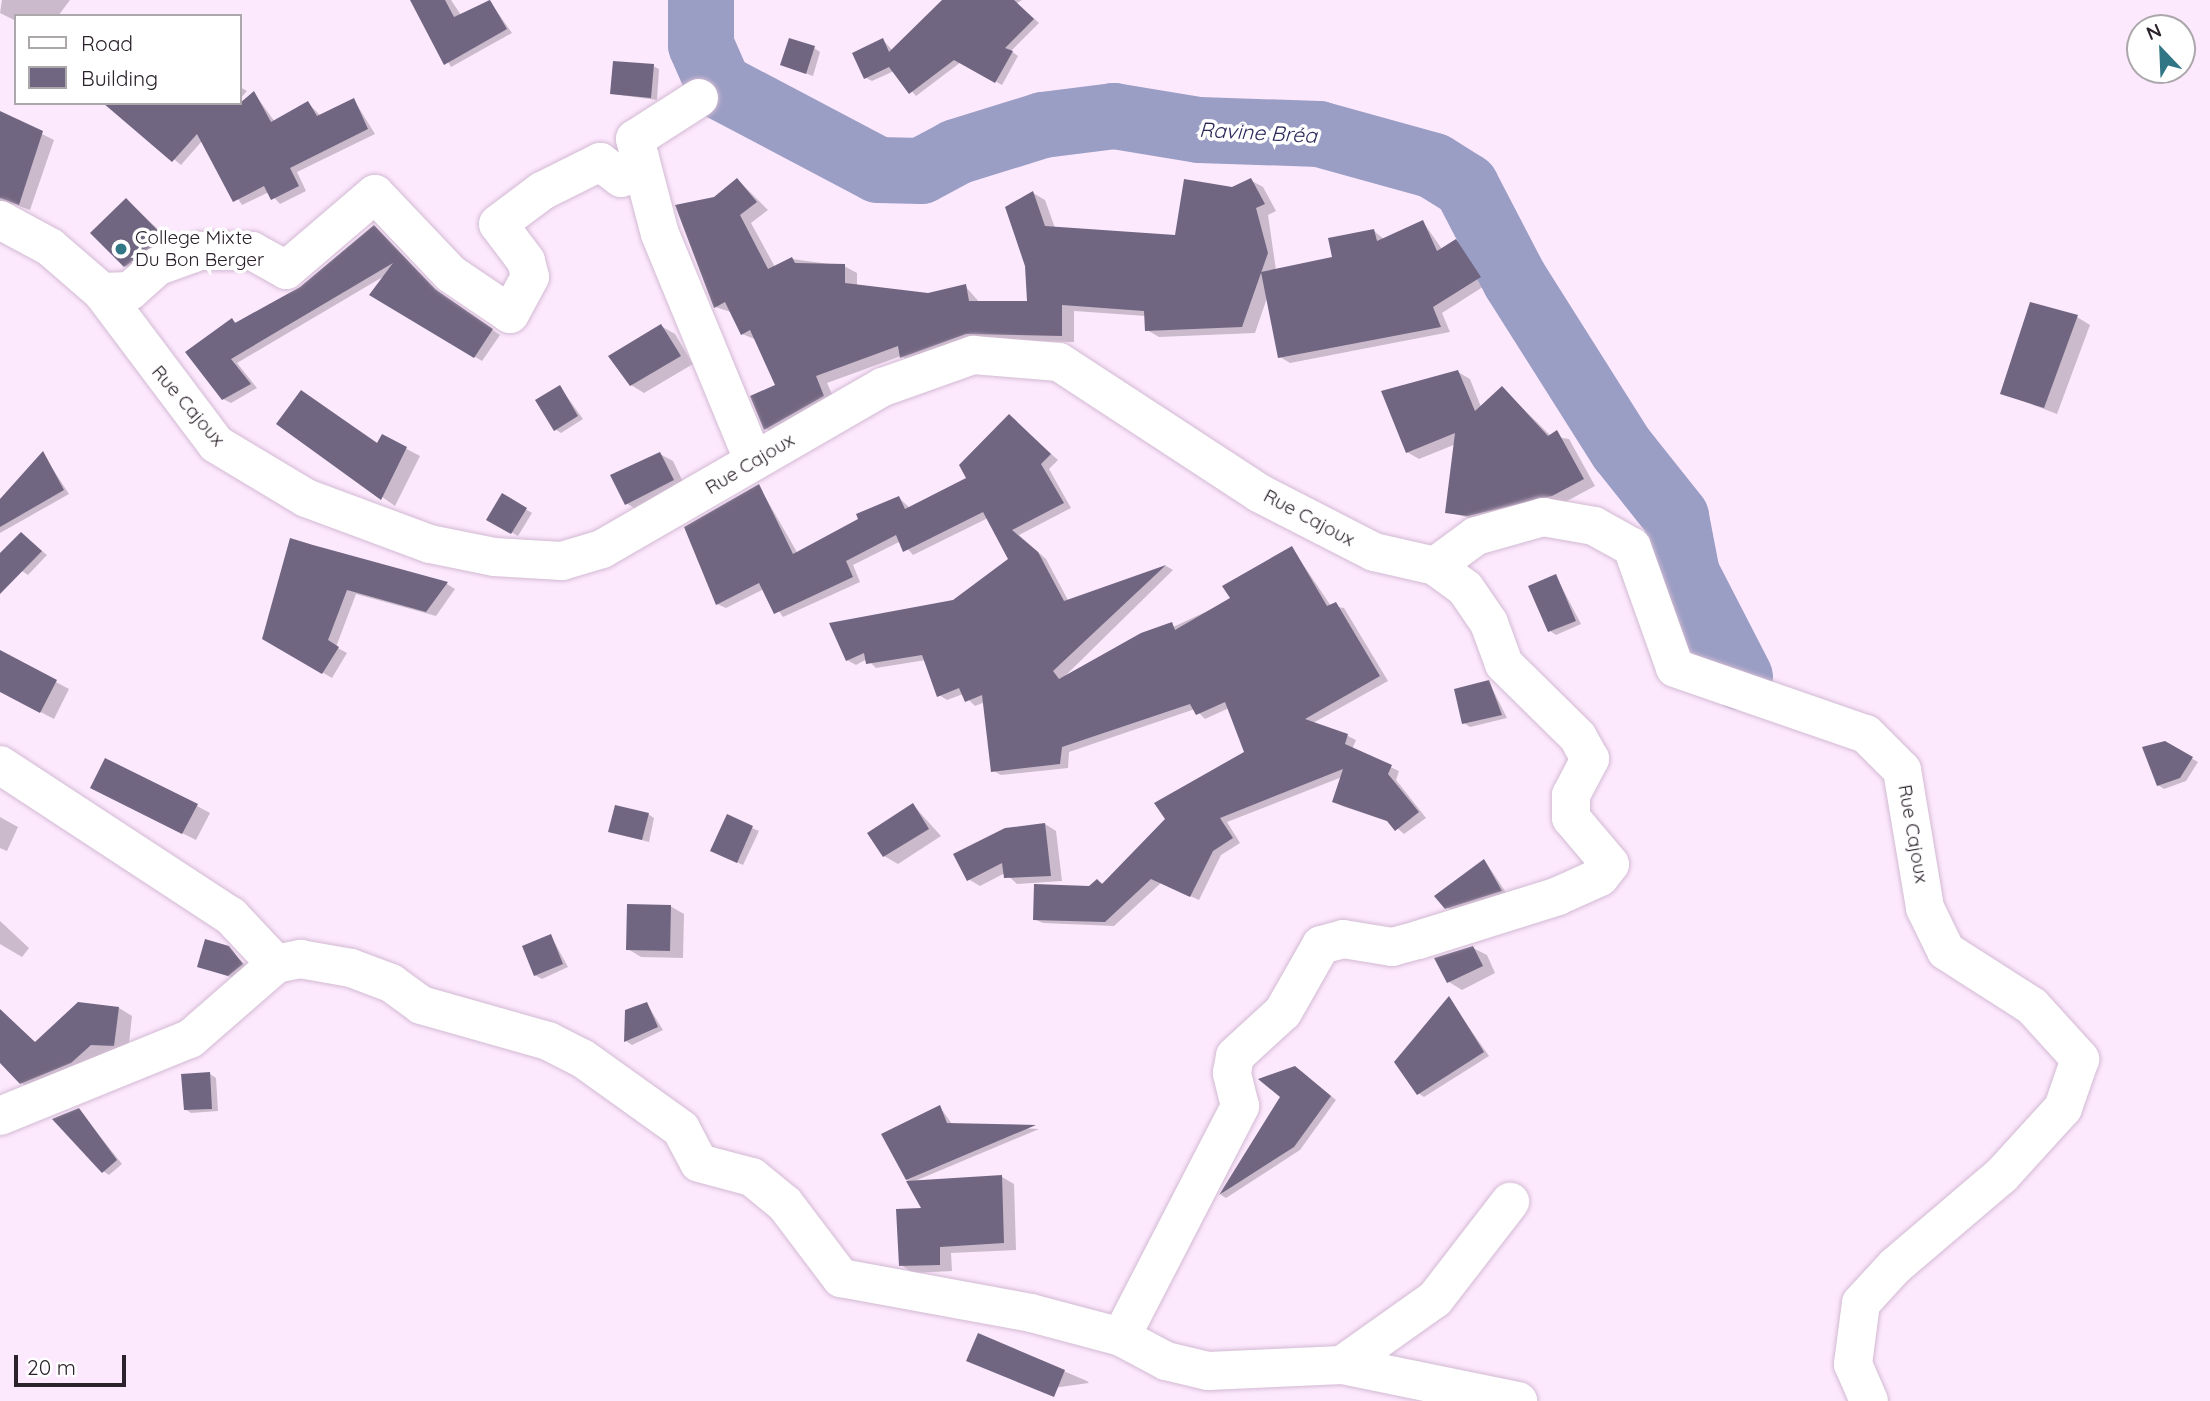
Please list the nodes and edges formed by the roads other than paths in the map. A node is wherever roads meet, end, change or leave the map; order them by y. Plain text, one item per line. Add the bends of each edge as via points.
1 (699, 98) dead end
2 (640, 157) junction
3 (0, 220) edge
4 (102, 292) junction
5 (753, 460) junction
6 (1435, 566) junction
7 (0, 765) edge
8 (276, 964) junction
9 (0, 1116) edge
10 (1510, 1202) dead end
11 (1121, 1338) junction
12 (1342, 1365) junction
13 (1518, 1401) edge
14 (1869, 1401) edge

1 - 2 street via 635,139
2 - 4 street via 621,178 600,162 542,191 498,224 526,261 530,277 510,314 451,274 375,194 286,270 251,251 200,251 158,266 130,291
2 - 5 street via 688,310
3 - 4 street, Rue Cajoux via 50,247
4 - 5 street, Rue Cajoux via 216,444 306,498 430,544 494,557 562,561 603,549
5 - 6 street, Rue Cajoux via 883,387 974,355 1059,362 1259,492 1374,552
6 - 11 street via 1465,588 1489,623 1504,664 1578,737 1590,759 1571,795 1571,818 1610,864 1600,877 1558,896 1418,940 1392,947 1343,939 1321,946 1283,1012 1235,1056 1231,1073 1240,1105
6 - 14 street, Rue Cajoux via 1475,536 1543,517 1594,526 1632,547 1675,668 1866,734 1902,770 1925,908 1946,951 2032,1006 2080,1059 2063,1108 2020,1156 1861,1304 1853,1364
7 - 8 street via 231,916
8 - 9 street via 190,1039 68,1094
8 - 11 street via 300,959 351,968 391,983 421,1005 548,1041 582,1058 681,1129 699,1163 752,1177 785,1203 841,1278 1031,1313
10 - 12 street via 1434,1299 1356,1349
11 - 12 street via 1166,1361 1208,1371
12 - 13 street

